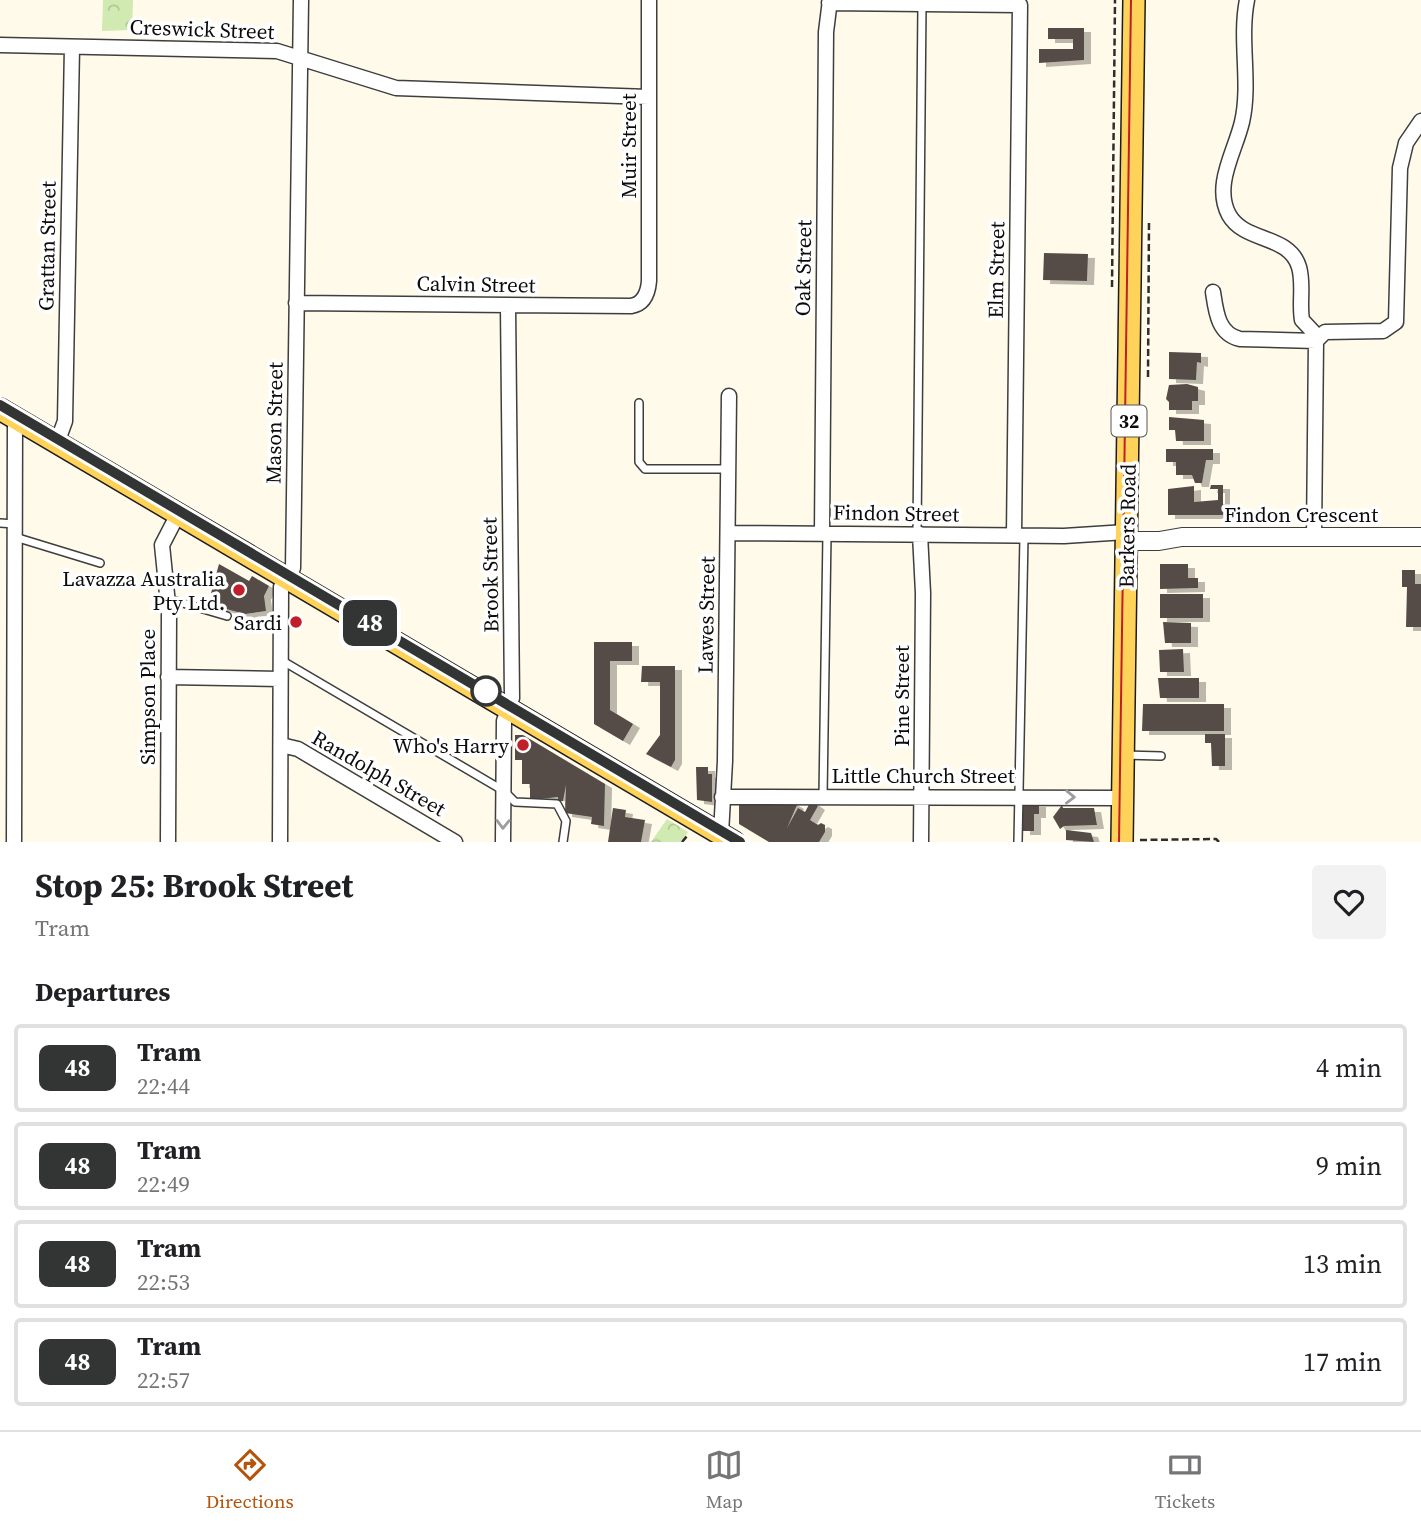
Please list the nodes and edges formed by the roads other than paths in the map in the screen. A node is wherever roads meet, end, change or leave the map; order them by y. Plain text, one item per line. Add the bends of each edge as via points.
1 (301, 0) edge
2 (649, 0) edge
3 (1134, 0) edge
4 (1247, 0) edge
5 (829, 2) edge
6 (922, 4) junction
7 (0, 45) edge
8 (72, 47) junction
9 (300, 58) junction
10 (648, 97) junction
11 (1421, 121) edge
12 (648, 291) joint
13 (1213, 292) dead end
14 (296, 303) junction
15 (508, 306) junction
16 (1317, 339) junction
17 (729, 396) dead end
18 (639, 403) dead end
19 (8, 413) edge
20 (57, 443) junction
21 (729, 469) junction
22 (178, 514) junction
23 (10, 528) edge
24 (728, 533) junction
25 (824, 533) junction
26 (922, 534) junction
27 (1019, 535) junction
28 (1126, 536) junction
29 (1314, 537) junction
30 (1421, 537) edge
31 (100, 563) dead end
32 (286, 579) junction
33 (168, 599) junction
34 (226, 616) dead end
35 (280, 660) junction
36 (168, 677) junction
37 (281, 679) junction
38 (508, 709) junction
39 (281, 745) junction
40 (1123, 755) junction
41 (1161, 756) dead end
42 (503, 791) junction
43 (823, 796) junction
44 (921, 796) junction
45 (722, 797) junction
46 (1018, 797) junction
47 (1123, 798) junction
48 (728, 838) edge
49 (1131, 841) edge
50 (14, 842) edge
51 (168, 842) edge
52 (280, 842) edge
53 (455, 842) edge
54 (503, 842) edge
55 (563, 842) edge
56 (921, 842) edge
57 (1018, 842) edge

1 - 9 street, Mason Street
2 - 10 street, Muir Street
3 - 28 main road, Barkers Road / 32
4 - 16 street via 1244,109 1226,171 1225,206 1240,228 1280,244 1296,259 1301,273 1302,320
5 - 6 street
5 - 25 street, Oak Street
6 - 26 lane
6 - 27 street, Elm Street via 1020,5
7 - 8 street, Creswick Street
8 - 9 street, Creswick Street via 267,50
8 - 20 street, Grattan Street via 65,421
9 - 10 street, Creswick Street via 396,89
9 - 14 street, Mason Street
10 - 12 street, Muir Street
11 - 16 street via 1406,143 1401,168 1396,322 1384,331 1330,331
12 - 15 street, Calvin Street via 640,303 631,306
13 - 16 street via 1220,322 1229,336
14 - 15 street, Calvin Street
14 - 32 street, Mason Street via 293,568
15 - 38 street, Brook Street via 512,694
16 - 29 street
17 - 21 street, Lawes Street
18 - 21 lane via 639,462 645,468
19 - 20 main road
19 - 23 street
20 - 22 main road
21 - 24 street, Lawes Street
22 - 32 main road
22 - 33 street, Simpson Place via 162,545
23 - 31 lane
23 - 50 street
24 - 25 street, Findon Street
24 - 45 street, Lawes Street
25 - 26 street, Findon Street
25 - 43 lane
26 - 27 street, Findon Street
26 - 44 street, Pine Street
27 - 28 street, Findon Street
27 - 46 lane
28 - 29 street, Findon Crescent
28 - 40 main road, Barkers Road / 32
29 - 30 street, Findon Crescent
32 - 35 street, Mason Street via 281,587
32 - 38 main road
33 - 34 lane
33 - 36 street, Simpson Place
35 - 37 street, Mason Street
35 - 42 lane
36 - 37 street
36 - 51 street, Simpson Place
37 - 39 street, Mason Street
38 - 42 street, Brook Street
38 - 48 main road
39 - 52 street, Mason Street
39 - 53 street, Randolph Street via 298,750
40 - 41 lane
40 - 47 main road, Barkers Road / 32
42 -> 54 street, Brook Street
42 - 55 lane via 515,803 557,804 566,821
43 - 44 street, Little Church Street
43 - 45 street, Little Church Street
44 - 46 street, Little Church Street
44 - 56 street, Pine Street
45 - 48 street, Lawes Street
46 -> 47 street, Little Church Street
46 - 57 lane
47 - 49 main road, Barkers Road / 32

